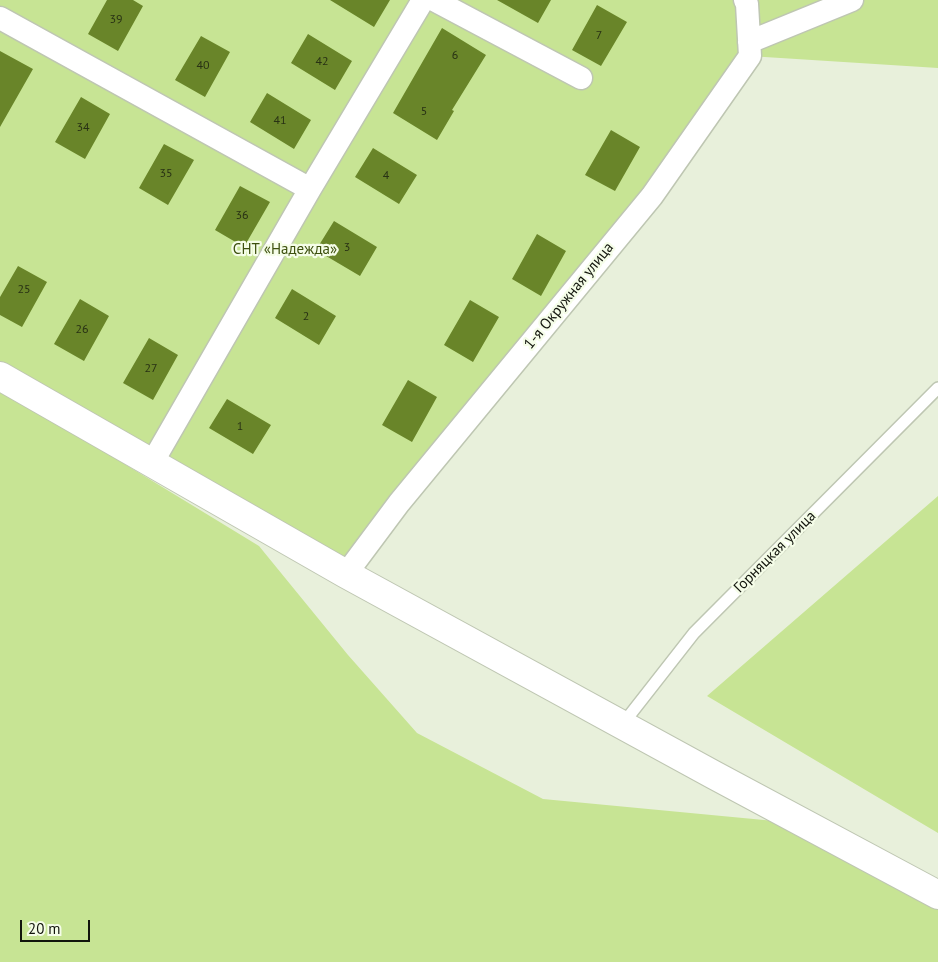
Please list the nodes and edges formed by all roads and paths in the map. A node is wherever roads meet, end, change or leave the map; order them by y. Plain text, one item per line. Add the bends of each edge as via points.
1 (422, 0) edge
2 (434, 0) edge
3 (745, 0) edge
4 (852, 0) edge
5 (0, 18) edge
6 (749, 42) junction
7 (581, 78) dead end
8 (310, 189) junction
9 (0, 376) edge
10 (938, 388) edge
11 (152, 463) junction
12 (346, 574) junction
13 (622, 724) junction
14 (938, 895) edge

1 - 8 street
2 - 7 street
3 - 6 street, 1-я Окружная улица
4 - 6 street
5 - 8 street
6 - 12 street, 1-я Окружная улица via 750,56 652,196 399,503
8 - 11 street
9 - 11 street
10 - 13 lane, Горняцкая улица via 694,633
11 - 12 street
12 - 13 street
13 - 14 street

